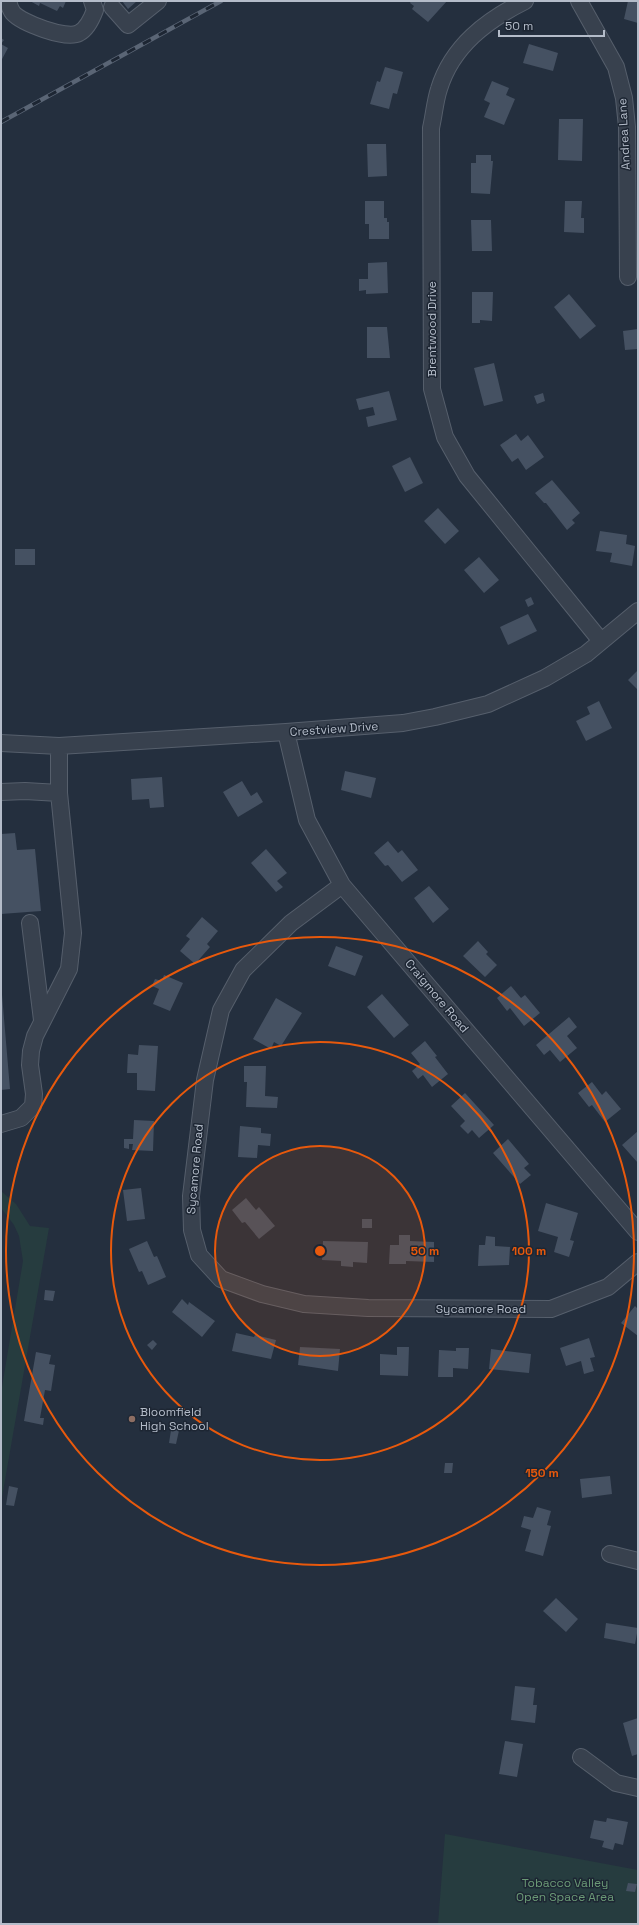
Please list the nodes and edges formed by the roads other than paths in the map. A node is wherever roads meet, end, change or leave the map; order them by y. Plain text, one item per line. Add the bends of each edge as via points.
1 (8, 1) edge
2 (92, 1) edge
3 (158, 1) edge
4 (525, 1) edge
5 (579, 1) edge
6 (112, 7) dead end
7 (628, 277) dead end
8 (638, 611) edge
9 (601, 641) junction
10 (286, 732) junction
11 (1, 743) edge
12 (59, 746) junction
13 (1, 792) edge
14 (60, 793) junction
15 (342, 885) junction
16 (30, 923) dead end
17 (42, 1020) junction
18 (1, 1124) edge
19 (638, 1232) edge
20 (638, 1262) edge
21 (610, 1554) dead end
22 (638, 1561) edge
23 (581, 1757) dead end
24 (638, 1788) edge

1 - 2 street via 16,16 64,36 84,30 95,10
3 - 6 street via 128,25
4 - 9 street, Brentwood Drive via 491,20 471,37 453,60 440,88 431,128 432,389 445,437 467,476
5 - 7 street, Andrea Lane via 616,66 624,98 627,127
8 - 9 street, Crestview Drive
9 - 10 street, Crestview Drive via 586,654 545,678 514,693 467,710 403,723
10 - 12 street, Crestview Drive
10 - 15 street, Craigmore Road via 307,820
11 - 12 street, Crestview Drive
12 - 14 street
13 - 14 street
14 - 17 street via 73,938 70,968
15 - 19 street, Craigmore Road
15 - 20 street, Sycamore Road via 291,923 243,970 221,1010 205,1080 191,1196 192,1230 198,1255 221,1279 262,1294 304,1304 368,1308 551,1309 608,1287
16 - 17 street
17 - 18 street via 31,1051 33,1106 21,1118
21 - 22 street
23 - 24 street via 616,1783

